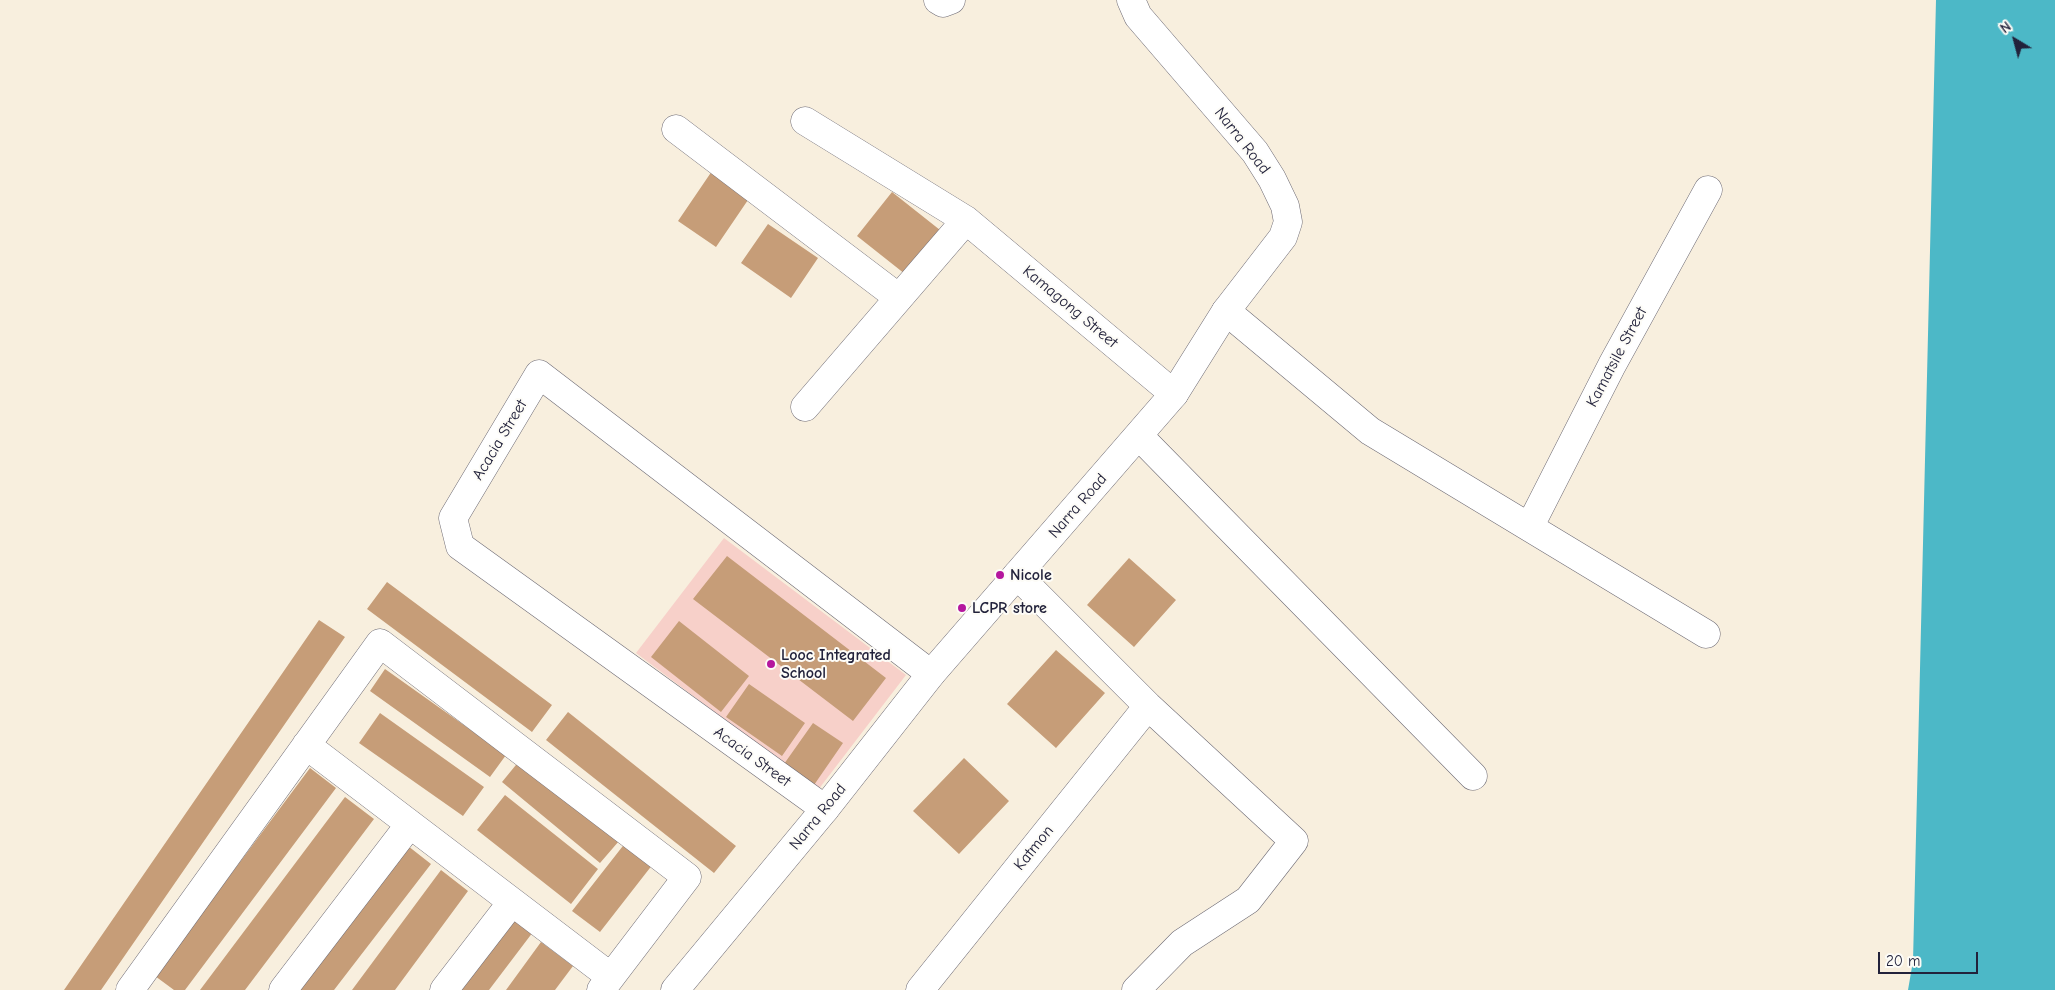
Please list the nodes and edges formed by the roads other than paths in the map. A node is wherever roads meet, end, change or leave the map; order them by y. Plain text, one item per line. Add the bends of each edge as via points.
1 (938, 0) edge
2 (951, 0) edge
3 (1131, 0) edge
4 (806, 121) dead end
5 (676, 129) dead end
6 (1708, 190) dead end
7 (966, 220) junction
8 (899, 298) junction
9 (1226, 311) junction
10 (1174, 394) junction
11 (804, 407) dead end
12 (1140, 436) junction
13 (1530, 526) junction
14 (1017, 575) junction
15 (1706, 634) dead end
16 (931, 674) junction
17 (1148, 706) junction
18 (306, 745) junction
19 (1472, 776) dead end
20 (825, 809) junction
21 (410, 824) junction
22 (512, 902) junction
23 (606, 984) edge
24 (130, 990) edge
25 (283, 990) edge
26 (444, 990) edge
27 (674, 990) edge
28 (920, 990) edge
29 (1136, 990) edge

1 - 2 street via 943,3
3 - 9 street, Narra Road via 1138,16 1255,152 1285,206 1288,222 1283,237
4 - 7 street, Kamagong Street
5 - 8 street
6 - 13 street, Kamatsile Street via 1612,365
7 - 8 street
7 - 10 street, Kamagong Street
8 - 11 street
9 - 10 street, Narra Road
9 - 13 street via 1370,431
10 - 12 street, Narra Road
12 - 14 street, Narra Road
12 - 19 street
13 - 15 street
14 - 16 street, Narra Road
14 - 17 street
16 - 20 street, Narra Road
16 - 20 street, Acacia Street via 539,374 453,518 460,546
17 - 28 street, Katmon
17 - 29 street via 1294,841 1248,900 1182,943
18 - 21 street
18 - 23 street via 380,643 687,877
18 - 24 street
20 - 27 street, Narra Road
21 - 22 street
21 - 25 street
22 - 23 street
22 - 26 street

